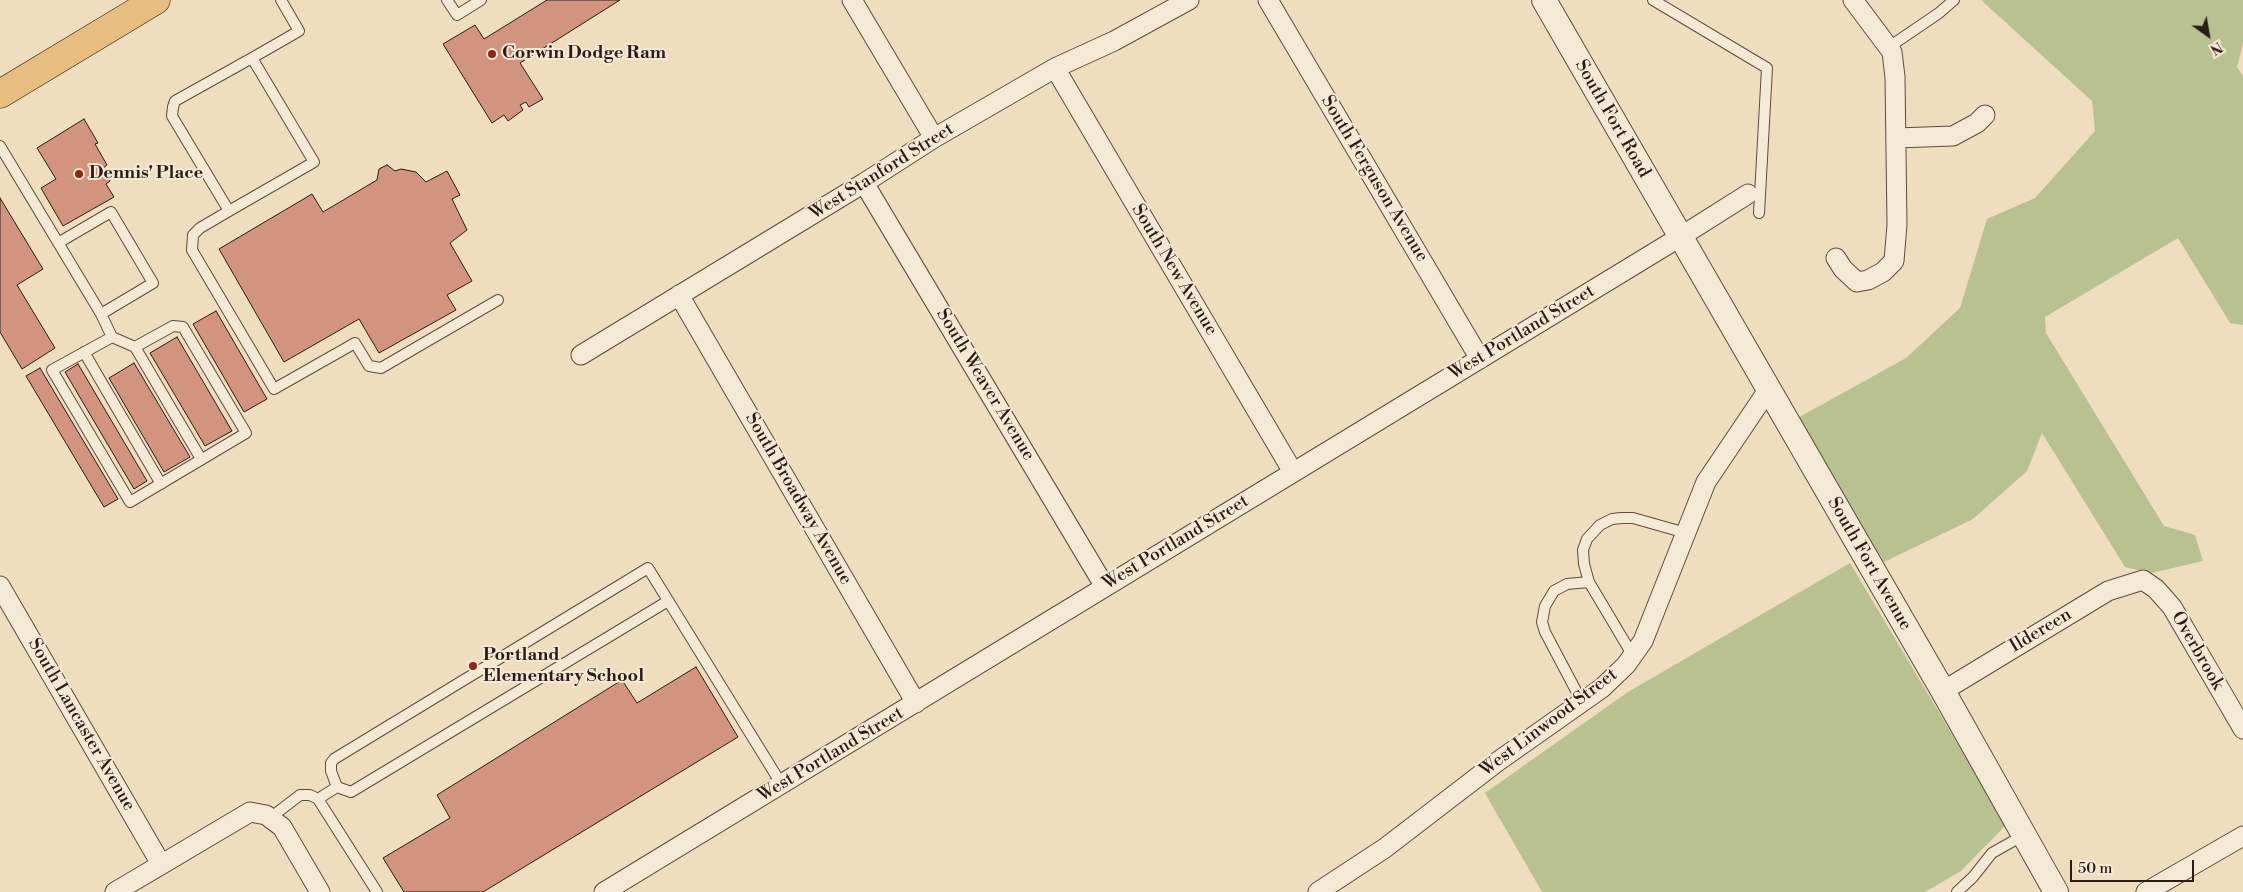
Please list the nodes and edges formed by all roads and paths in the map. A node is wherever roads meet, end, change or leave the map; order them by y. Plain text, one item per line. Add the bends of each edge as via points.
1 (156, 0) edge
2 (282, 0) edge
3 (448, 0) edge
4 (481, 0) edge
5 (852, 0) edge
6 (1189, 0) edge
7 (1268, 0) edge
8 (1544, 0) edge
9 (1653, 0) edge
10 (1853, 0) edge
11 (1954, 0) edge
12 (1889, 48) junction
13 (252, 58) junction
14 (1055, 68) junction
15 (0, 94) edge
16 (1985, 115) dead end
17 (934, 138) junction
18 (1896, 138) junction
19 (0, 146) edge
20 (3, 159) edge
21 (864, 183) junction
22 (1748, 194) dead end
23 (229, 211) junction
24 (1759, 213) dead end
25 (1680, 238) junction
26 (58, 243) junction
27 (1836, 258) dead end
28 (679, 295) junction
29 (498, 300) dead end
30 (101, 314) junction
31 (112, 337) junction
32 (135, 347) junction
33 (84, 352) junction
34 (581, 355) dead end
35 (1480, 359) junction
36 (1768, 390) junction
37 (201, 459) junction
38 (1293, 472) junction
39 (161, 484) junction
40 (1686, 533) junction
41 (2143, 580) joint
42 (1589, 582) junction
43 (0, 586) edge
44 (1105, 587) junction
45 (668, 601) junction
46 (1633, 656) junction
47 (1943, 691) junction
48 (1582, 702) junction
49 (916, 703) junction
50 (2243, 729) edge
51 (782, 785) junction
52 (337, 787) junction
53 (318, 799) junction
54 (268, 816) junction
55 (2024, 834) junction
56 (2243, 836) edge
57 (161, 864) junction
58 (606, 891) edge
59 (115, 892) edge
60 (320, 892) edge
61 (377, 892) edge
62 (1318, 892) edge
63 (1957, 892) edge
64 (2056, 892) edge
65 (2146, 892) edge

1 - 15 main road
2 - 13 lane via 299,31
3 - 4 lane via 457,15
5 - 17 street
6 - 14 street, West Stanford Street via 1114,41
7 - 35 street, South Ferguson Avenue
8 - 25 street, South Fort Road
9 - 24 lane via 1767,68
10 - 12 street
11 - 12 lane
12 - 18 street via 1895,77
13 - 23 lane via 175,101 172,107 172,116
13 - 23 lane via 314,162
14 - 17 street, West Stanford Street
14 - 38 street, South New Avenue
16 - 18 street via 1953,136
17 - 21 street, West Stanford Street
18 - 27 street via 1894,261 1883,272 1857,282 1842,269
19 - 20 lane
20 - 26 lane
21 - 28 street, West Stanford Street
21 - 44 street, South Weaver Avenue
22 - 25 street, West Portland Street
23 - 29 lane via 193,235 192,250 274,389 355,342 368,366 381,368
25 - 35 street, West Portland Street
25 - 36 street, South Fort Avenue
26 - 30 lane
26 - 30 lane via 111,212 153,283
28 - 34 street, West Stanford Street
28 - 49 street, South Broadway Avenue
30 - 31 lane
31 - 32 lane
31 - 33 lane
32 - 37 lane
32 - 37 lane via 173,326 183,327 246,433
33 - 39 lane
33 - 39 lane via 52,370 130,502
35 - 38 street, West Portland Street
36 - 40 street, West Linwood Street via 1706,482
36 - 47 street, South Fort Avenue
37 - 39 lane
38 - 44 street, West Portland Street
40 - 42 lane via 1633,518 1612,519 1600,525 1583,550
40 - 46 street, West Linwood Street via 1643,641
41 - 47 street, Ildereen via 2108,591
41 - 50 street, Overbrook via 2172,607
42 - 46 lane
42 - 48 lane via 1567,584 1554,591 1545,606 1542,622
43 - 57 street, South Lancaster Avenue
44 - 49 street, West Portland Street
45 - 51 lane
45 - 52 lane via 351,792
45 - 52 lane via 648,568 334,759 331,771
46 - 48 street, West Linwood Street via 1602,688
47 - 55 street, South Fort Avenue
48 - 62 street, West Linwood Street via 1497,762 1386,848
49 - 51 street, West Portland Street
51 - 58 street, West Portland Street
52 - 53 lane
53 - 54 lane via 310,795 300,796
53 - 61 lane
54 - 57 street via 250,812
54 - 60 street via 282,827
55 - 63 lane via 1992,853
55 - 64 street, South Fort Avenue
56 - 65 street
57 - 59 street

